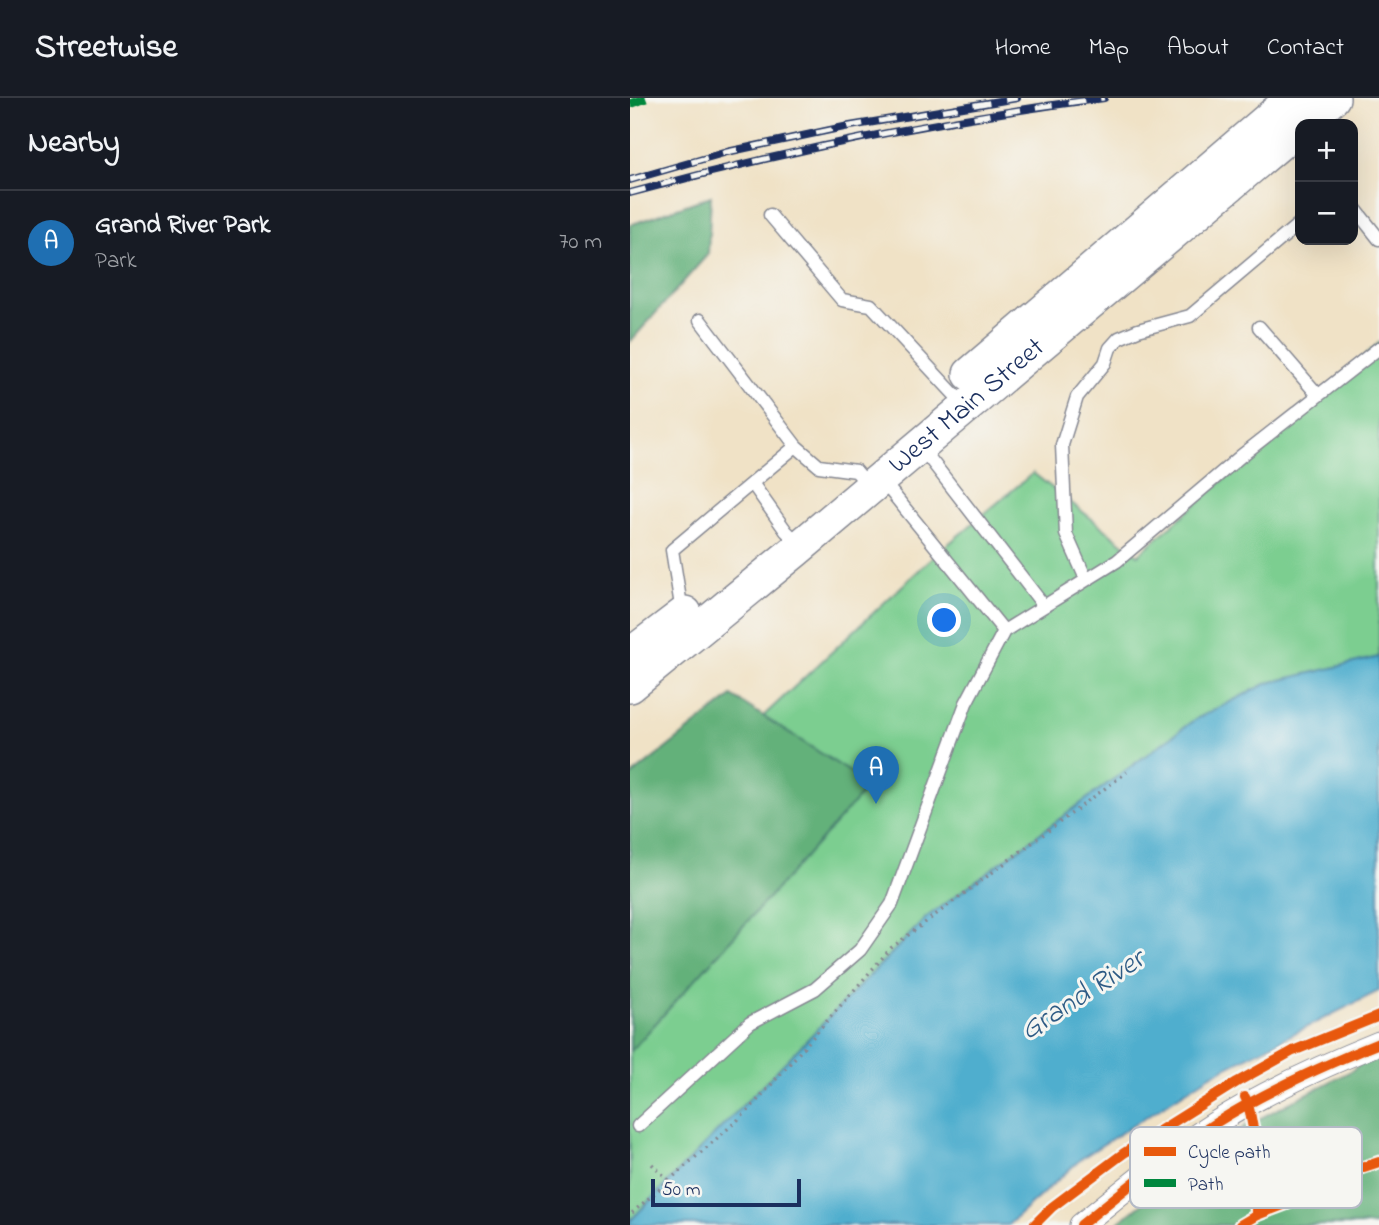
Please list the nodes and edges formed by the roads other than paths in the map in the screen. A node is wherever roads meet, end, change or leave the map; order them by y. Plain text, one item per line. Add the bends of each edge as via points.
1 (1293, 98) edge
2 (1333, 98) edge
3 (1308, 119) edge
4 (1295, 130) edge
5 (1358, 212) edge
6 (770, 215) dead end
7 (1295, 227) edge
8 (1379, 239) edge
9 (700, 320) dead end
10 (1259, 327) dead end
11 (1379, 348) edge
12 (1318, 396) junction
13 (958, 399) junction
14 (796, 446) junction
15 (920, 446) junction
16 (869, 479) junction
17 (752, 483) junction
18 (793, 538) junction
19 (1086, 579) junction
20 (1044, 606) junction
21 (690, 623) junction
22 (1004, 631) junction
23 (630, 655) edge
24 (630, 686) edge
25 (1379, 1043) edge
26 (638, 1126) dead end
27 (1210, 1127) edge
28 (1130, 1186) edge
29 (1081, 1225) edge

1 - 13 main road, West Main Street
2 - 3 main road, West Main Street
4 - 13 main road, West Main Street
5 - 8 lane
6 - 13 lane via 842,300 871,305
7 - 19 lane via 1191,316 1119,338 1077,397 1062,445 1065,521
9 - 14 lane
10 - 12 lane
11 - 12 lane
12 - 19 lane via 1117,561
13 - 15 main road, West Main Street
13 - 16 main road, West Main Street
14 - 16 lane via 819,466
14 - 17 lane
15 - 16 main road, West Main Street
15 - 20 lane
16 - 18 main road, West Main Street
16 - 22 lane
17 - 18 lane
17 - 21 lane via 671,550
18 - 21 main road, West Main Street
19 - 20 lane
20 - 22 lane
21 - 23 main road, West Main Street
21 - 24 main road, West Main Street
22 - 26 lane via 966,703 892,904 860,950 815,989 751,1023
25 - 27 street via 1309,1072
28 - 29 street

